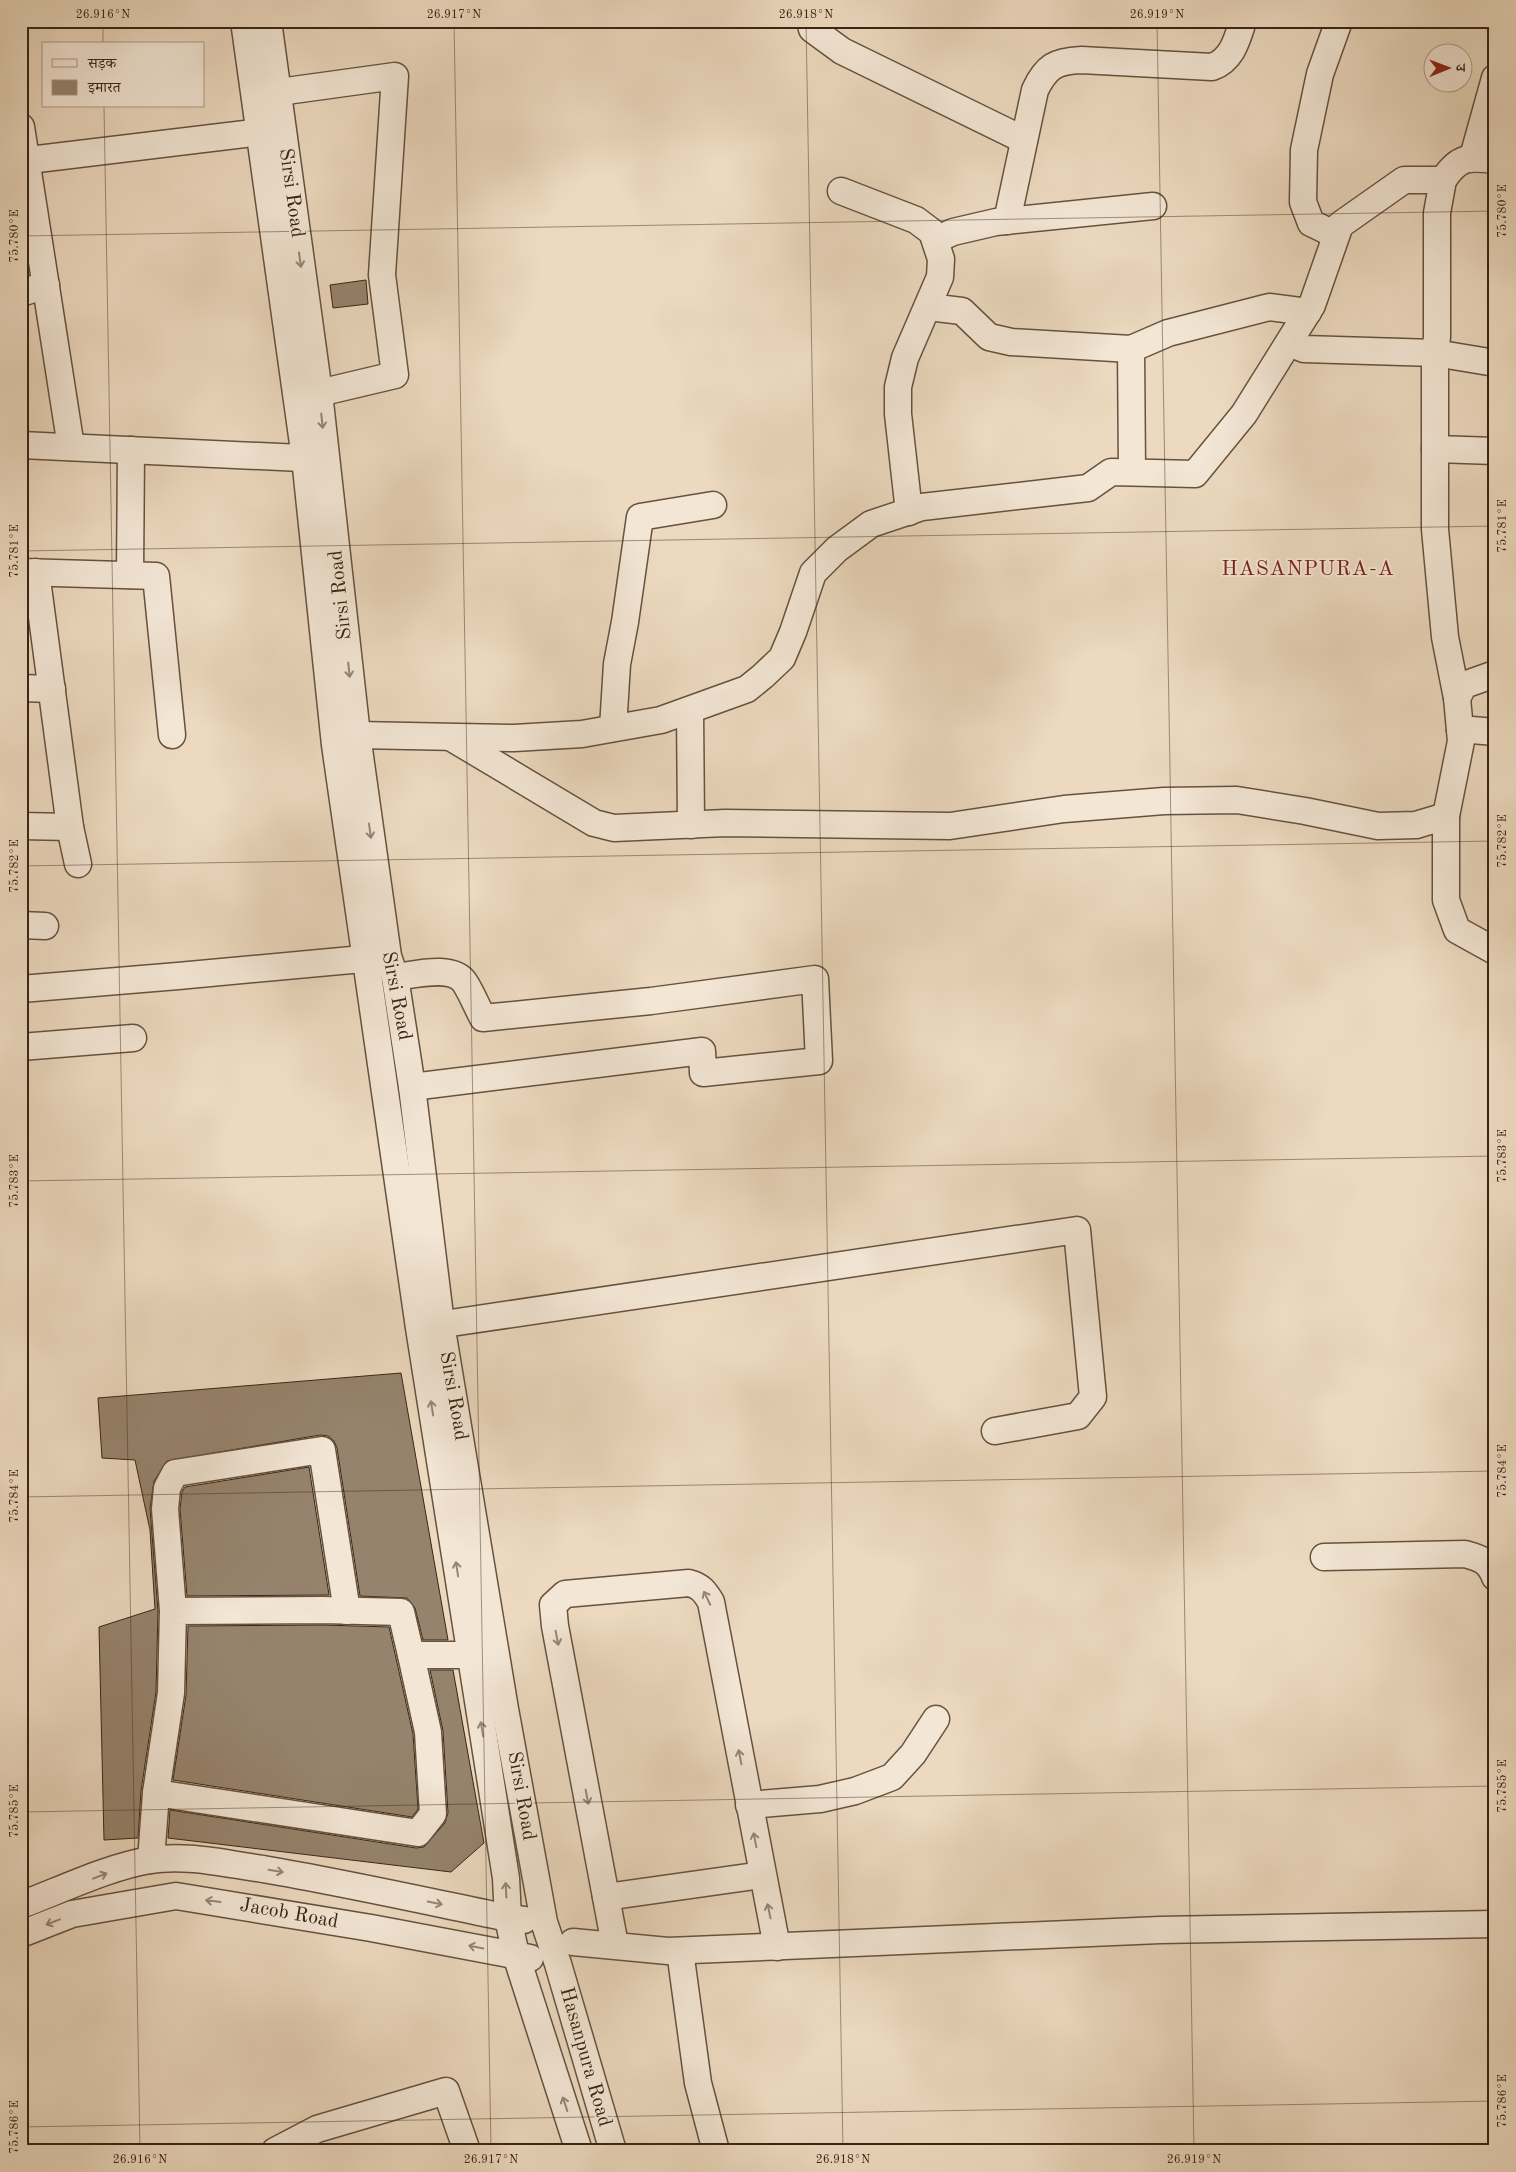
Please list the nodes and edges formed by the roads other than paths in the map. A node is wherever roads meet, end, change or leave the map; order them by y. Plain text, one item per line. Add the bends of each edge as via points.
1 (244, 21) edge
2 (268, 21) edge
3 (810, 21) edge
4 (1243, 21) edge
5 (1339, 21) edge
6 (1495, 78) edge
7 (279, 92) junction
8 (21, 127) edge
9 (271, 131) junction
10 (1024, 140) junction
11 (1484, 158) edge
12 (24, 160) edge
13 (1443, 180) junction
14 (841, 191) dead end
15 (1153, 206) dead end
16 (1007, 221) junction
17 (1336, 235) junction
18 (936, 240) junction
19 (46, 285) junction
20 (21, 294) edge
21 (928, 307) junction
22 (1308, 312) junction
23 (1289, 343) junction
24 (1131, 349) junction
25 (1435, 352) junction
26 (1495, 363) edge
27 (319, 393) junction
28 (21, 444) edge
29 (72, 447) junction
30 (1435, 449) junction
31 (131, 450) junction
32 (1495, 451) edge
33 (316, 459) junction
34 (1132, 472) junction
35 (713, 505) dead end
36 (909, 512) junction
37 (29, 572) edge
38 (130, 575) junction
39 (1495, 674) edge
40 (21, 688) edge
41 (52, 689) junction
42 (1457, 698) junction
43 (690, 710) junction
44 (613, 728) junction
45 (1460, 729) junction
46 (1495, 732) edge
47 (172, 735) dead end
48 (357, 735) junction
49 (449, 736) junction
50 (1446, 816) junction
51 (691, 825) junction
52 (21, 826) edge
53 (70, 828) junction
54 (78, 864) dead end
55 (1495, 951) edge
56 (383, 964) junction
57 (21, 989) edge
58 (133, 1038) dead end
59 (21, 1047) edge
60 (412, 1087) junction
61 (430, 1326) junction
62 (995, 1431) dead end
63 (1324, 1557) dead end
64 (1495, 1577) edge
65 (173, 1611) junction
66 (347, 1611) junction
67 (411, 1655) junction
68 (470, 1655) junction
69 (936, 1719) dead end
70 (156, 1793) junction
71 (749, 1805) junction
72 (151, 1860) junction
73 (762, 1875) junction
74 (606, 1897) junction
75 (21, 1906) edge
76 (508, 1918) junction
77 (544, 1922) junction
78 (1495, 1924) edge
79 (21, 1934) edge
80 (573, 1942) junction
81 (615, 1945) junction
82 (777, 1947) junction
83 (680, 1951) junction
84 (516, 1955) junction
85 (558, 1964) junction
86 (571, 2149) edge
87 (275, 2151) edge
88 (467, 2151) edge
89 (613, 2151) edge
90 (716, 2151) edge

1 - 9 street, Sirsi Road
2 - 7 street, Sirsi Road
3 - 10 street via 812,29 842,51
4 - 10 street via 1233,50 1222,64 1212,67 1081,60 1065,60 1052,66 1041,77 1035,90
5 - 17 street via 1320,74 1304,150 1303,202 1311,223
6 - 11 street
7 - 9 street, Sirsi Road
7 - 27 street via 395,76 382,275 395,375
8 - 12 street
9 - 12 street
9 -> 27 street, Sirsi Road
9 - 33 street, Sirsi Road
10 - 16 street
11 - 13 street via 1454,164
12 - 19 street
13 - 17 street via 1404,180 1340,225
13 - 25 street via 1437,213
14 - 18 street via 916,220 932,232
15 - 16 street
16 - 18 street via 973,227
17 - 22 street
18 - 21 street via 941,259 940,277
19 - 20 street
19 - 29 street
21 - 24 street via 962,311 989,337 1012,342
21 - 36 street via 905,358 898,387
22 - 23 street
22 - 24 street via 1269,307 1168,333
23 - 25 street via 1304,348
23 - 34 street via 1244,414 1196,474
24 - 34 street
25 - 26 street
25 - 30 street
27 -> 33 street, Sirsi Road
28 - 29 street
29 - 31 street
30 - 32 street
30 - 42 street via 1436,529 1445,637
31 - 33 street
31 - 38 street
33 -> 48 street, Sirsi Road
33 - 56 street, Sirsi Road via 335,745
34 - 36 street via 1111,472 1088,488 932,506
35 - 44 street via 640,517 617,664
36 - 43 street via 871,524 837,548 814,574 782,658 763,676 747,689
37 - 38 street
37 - 41 street
38 - 47 street via 156,576
39 - 42 street via 1464,685
40 - 41 street
41 - 53 street
42 - 45 street
43 - 44 street via 661,720
43 - 51 street
44 - 49 street via 582,734 514,738
45 - 46 street
45 - 50 street via 1461,740
48 - 49 street
48 -> 56 street, Sirsi Road
49 - 51 street via 594,823 614,828
50 - 51 street via 1416,825 1378,826 1237,800 1164,800 1064,809 950,826
50 - 55 street via 1446,900 1457,930
52 - 53 street
53 - 54 street
56 - 57 street
56 - 60 street, Sirsi Road
56 - 60 street via 457,974 465,982 483,1018 651,1001 815,979 819,1061 703,1072 702,1051
56 - 61 street, Sirsi Road
58 - 59 street
60 - 61 street, Sirsi Road
61 - 62 street via 1077,1230 1093,1396 1078,1416
68 -> 61 street, Sirsi Road
61 - 77 street, Sirsi Road
63 - 64 street via 1465,1554 1481,1558 1491,1567
65 - 66 street
65 - 66 street via 165,1508 167,1488 175,1473 322,1450
65 - 70 street via 171,1693
66 - 67 street via 401,1612
67 - 68 street
67 - 70 street via 428,1732 433,1814 418,1833
76 -> 68 street, Sirsi Road via 506,1878
69 - 71 street via 914,1754 892,1778 820,1799
70 - 72 street
73 -> 71 street
71 -> 74 street via 710,1602 704,1591 690,1582 564,1594 554,1605 555,1626
75 -> 72 street, Jacob Road via 126,1866
72 -> 76 street, Jacob Road via 198,1861 286,1873
73 - 74 street
82 -> 73 street
74 - 81 street
76 - 77 street, Jacob Road
76 - 84 street, Sirsi Road
77 - 80 street
77 - 85 street, Sirsi Road
78 - 82 street via 1160,1930
84 -> 79 street, Jacob Road via 176,1896 72,1914
80 - 81 street
80 - 85 street
81 - 83 street
82 - 83 street
83 - 90 street via 698,2083
84 - 85 street, Jacob Road
86 -> 84 street, Sirsi Road
85 - 89 street, Hasanpura Road
87 - 88 street via 317,2129 446,2091

